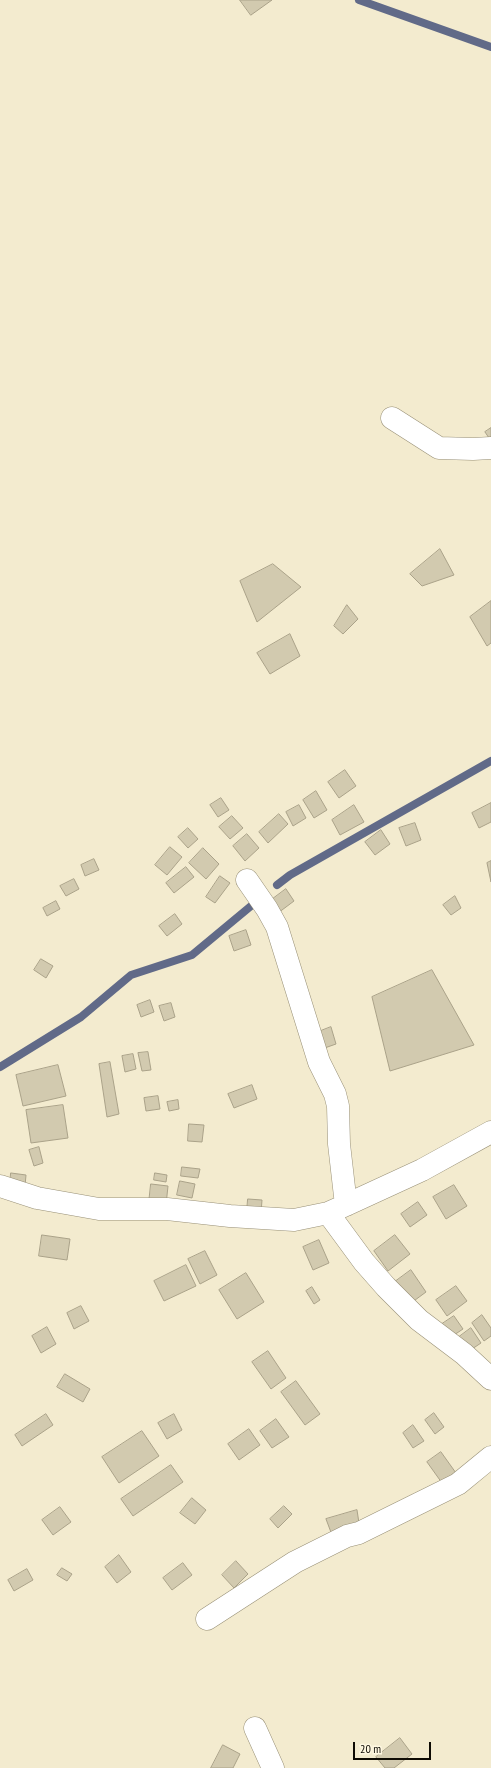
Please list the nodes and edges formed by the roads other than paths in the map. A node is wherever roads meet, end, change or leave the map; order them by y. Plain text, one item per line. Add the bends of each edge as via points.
1 (392, 418) dead end
2 (491, 448) edge
3 (247, 880) dead end
4 (491, 1132) edge
5 (0, 1186) edge
6 (337, 1209) junction
7 (491, 1379) edge
8 (491, 1457) edge
9 (207, 1619) dead end
10 (255, 1728) dead end
11 (273, 1768) edge

1 - 2 street via 439,448
3 - 6 street via 277,927 318,1062 335,1094 338,1106 339,1144
4 - 6 street via 422,1170
5 - 6 street via 38,1198 99,1209 167,1209 294,1220
6 - 7 street via 364,1262 386,1287 419,1320 464,1354
8 - 9 street via 458,1484 359,1533 308,1554
10 - 11 street

